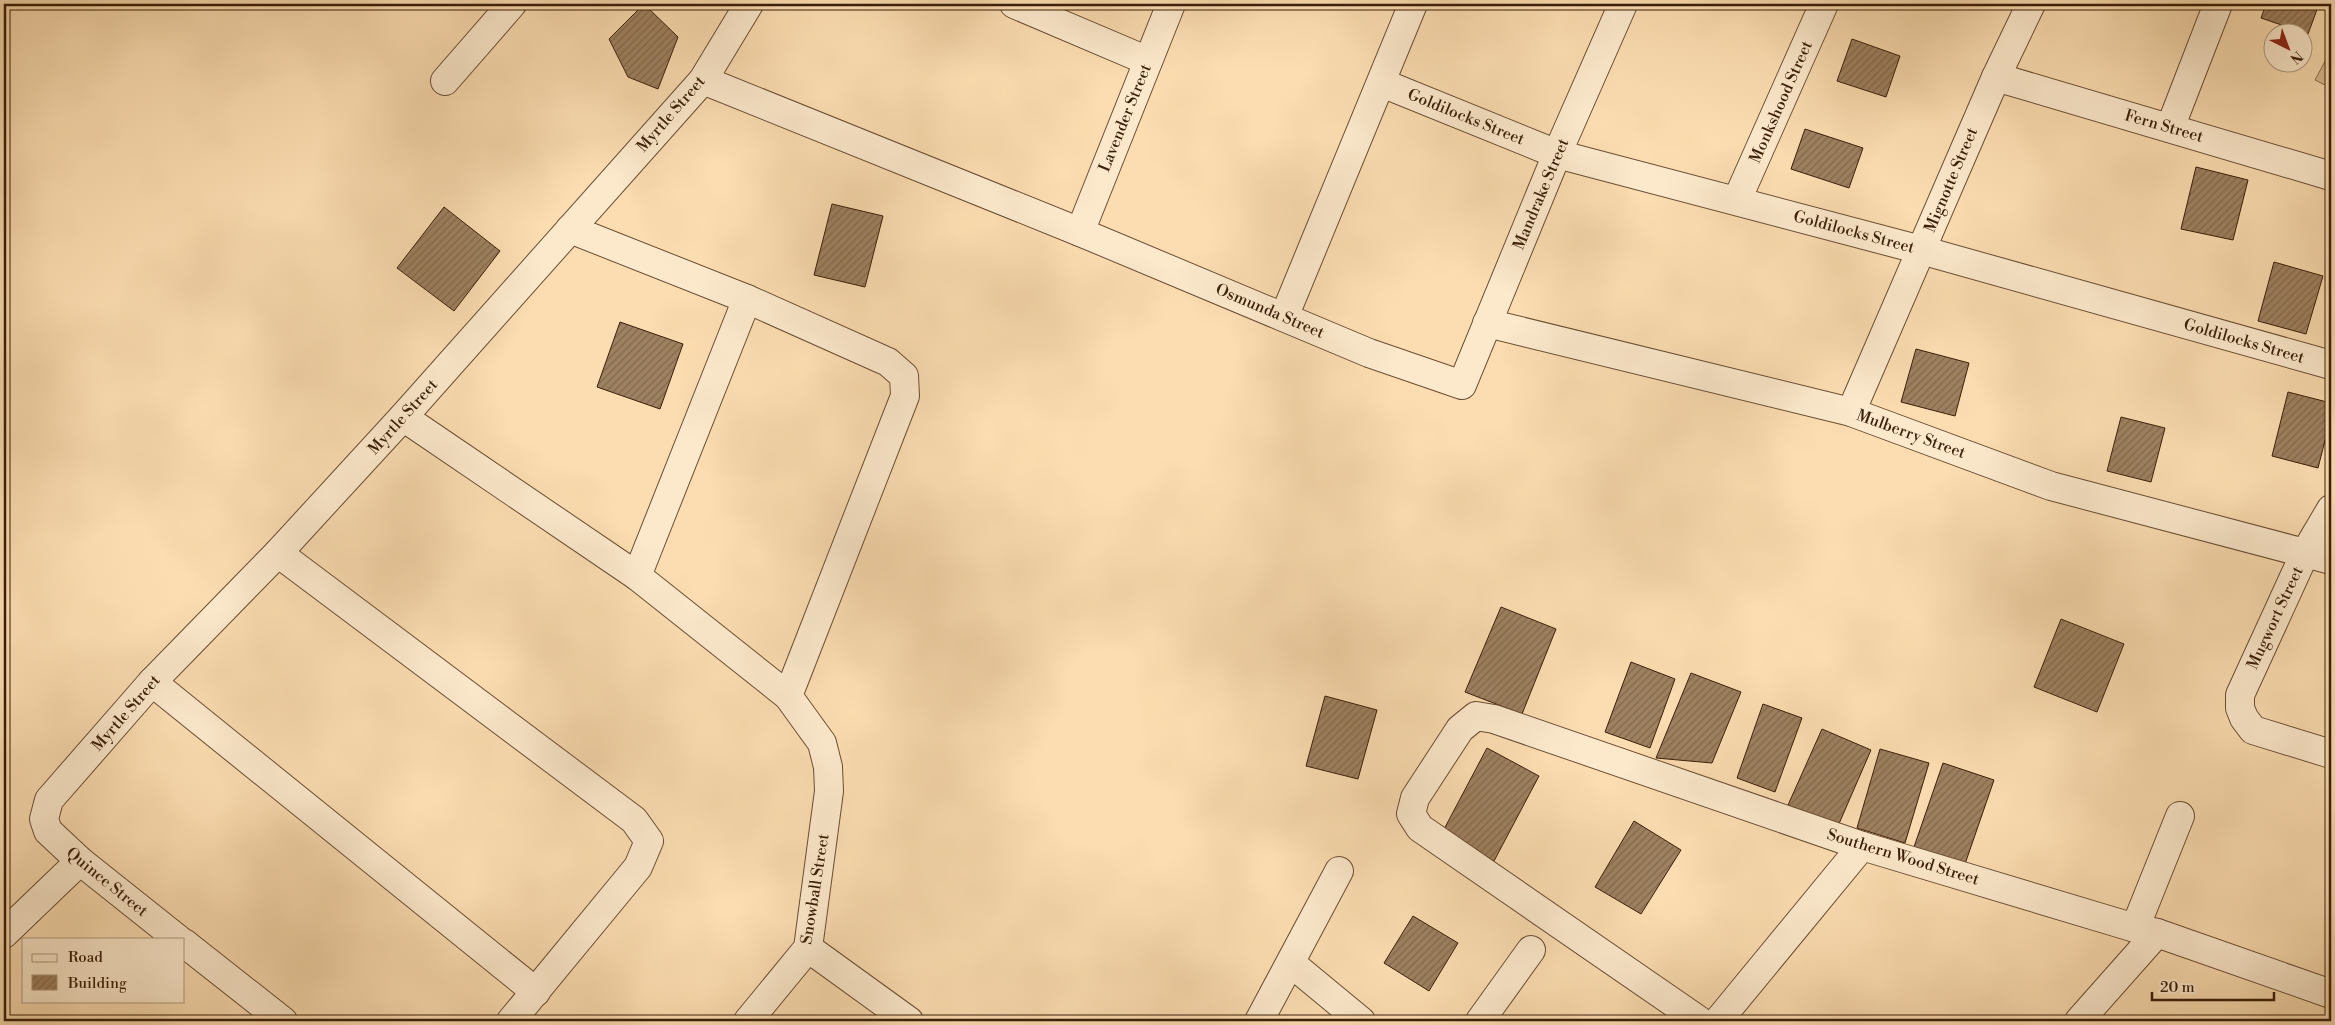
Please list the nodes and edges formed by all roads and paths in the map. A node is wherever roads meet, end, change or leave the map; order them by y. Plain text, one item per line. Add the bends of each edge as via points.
1 (512, 4) edge
2 (749, 4) edge
3 (1014, 4) edge
4 (1170, 4) edge
5 (1413, 4) edge
6 (1623, 4) edge
7 (1824, 4) edge
8 (2031, 4) edge
9 (2218, 4) edge
10 (1148, 60) junction
11 (1996, 77) junction
12 (703, 80) junction
13 (445, 81) dead end
14 (1382, 83) junction
15 (2170, 128) junction
16 (1557, 154) junction
17 (2331, 176) edge
18 (1737, 200) junction
19 (570, 229) junction
20 (1080, 232) junction
21 (1921, 250) junction
22 (747, 300) junction
23 (1284, 317) junction
24 (1487, 323) junction
25 (2331, 365) edge
26 (1462, 385) joint
27 (1851, 412) junction
28 (403, 418) junction
29 (2331, 509) edge
30 (278, 553) junction
31 (2306, 553) junction
32 (2331, 560) edge
33 (637, 576) junction
34 (152, 682) junction
35 (788, 696) junction
36 (2331, 754) edge
37 (2180, 816) dead end
38 (44, 819) joint
39 (1862, 846) junction
40 (80, 862) junction
41 (1339, 871) dead end
42 (2146, 931) junction
43 (4, 934) edge
44 (177, 938) edge
45 (185, 944) edge
46 (808, 948) junction
47 (1531, 950) dead end
48 (1292, 964) junction
49 (536, 992) junction
50 (2331, 994) edge
51 (283, 1021) edge
52 (511, 1021) edge
53 (748, 1021) edge
54 (909, 1021) edge
55 (1260, 1021) edge
56 (1362, 1021) edge
57 (1480, 1021) edge
58 (1700, 1021) edge
59 (1718, 1021) edge
60 (2078, 1021) edge

1 - 13 street
2 - 12 street, Myrtle Street
3 - 10 street
4 - 10 street, Lavender Street
5 - 14 street
6 - 16 street, Mandrake Street
7 - 18 street, Monkshood Street
8 - 11 street, Mignotte Street
9 - 15 street
10 - 20 street, Lavender Street
11 - 15 street, Fern Street
11 - 21 street, Mignotte Street
12 - 19 street, Myrtle Street
12 - 20 street, Osmunda Street
14 - 16 street, Goldilocks Street
14 - 23 street
15 - 17 street, Fern Street
16 - 18 street, Goldilocks Street
16 - 24 street, Mandrake Street
18 - 21 street, Goldilocks Street
19 - 22 street
19 - 28 street, Myrtle Street
20 - 23 street, Osmunda Street
21 - 25 street, Goldilocks Street
21 - 27 street, Mignotte Street
22 - 33 street
22 - 35 street via 888,362 904,376 905,396
23 - 26 street, Osmunda Street via 1369,353
24 - 26 street, Mandrake Street
24 - 27 street, Mulberry Street
27 - 31 street, Mulberry Street via 2051,486
28 - 30 street, Myrtle Street
28 - 33 street, Snowball Street
29 - 31 street, Mugwort Street
30 - 34 street, Myrtle Street
30 - 49 street via 634,820 649,841 638,867
31 - 32 street, Mulberry Street
31 - 36 street, Mugwort Street via 2240,695 2240,708 2253,730
33 - 35 street, Snowball Street
34 - 38 street, Myrtle Street via 49,800
34 - 49 street
35 - 46 street, Snowball Street via 822,743 828,766 829,791
37 - 42 street
38 - 40 street, Quince Street via 48,831
39 - 42 street, Southern Wood Street
39 - 58 street, Southern Wood Street via 1494,718 1476,716 1460,729 1414,798 1411,814 1420,828
39 - 59 street
40 - 43 street
40 - 44 street, Quince Street
41 - 48 street
42 - 50 street, Southern Wood Street
42 - 60 street
45 - 51 street
46 - 53 street, Snowball Street
46 - 54 street
47 - 57 street
48 - 55 street
48 - 56 street
49 - 52 street

